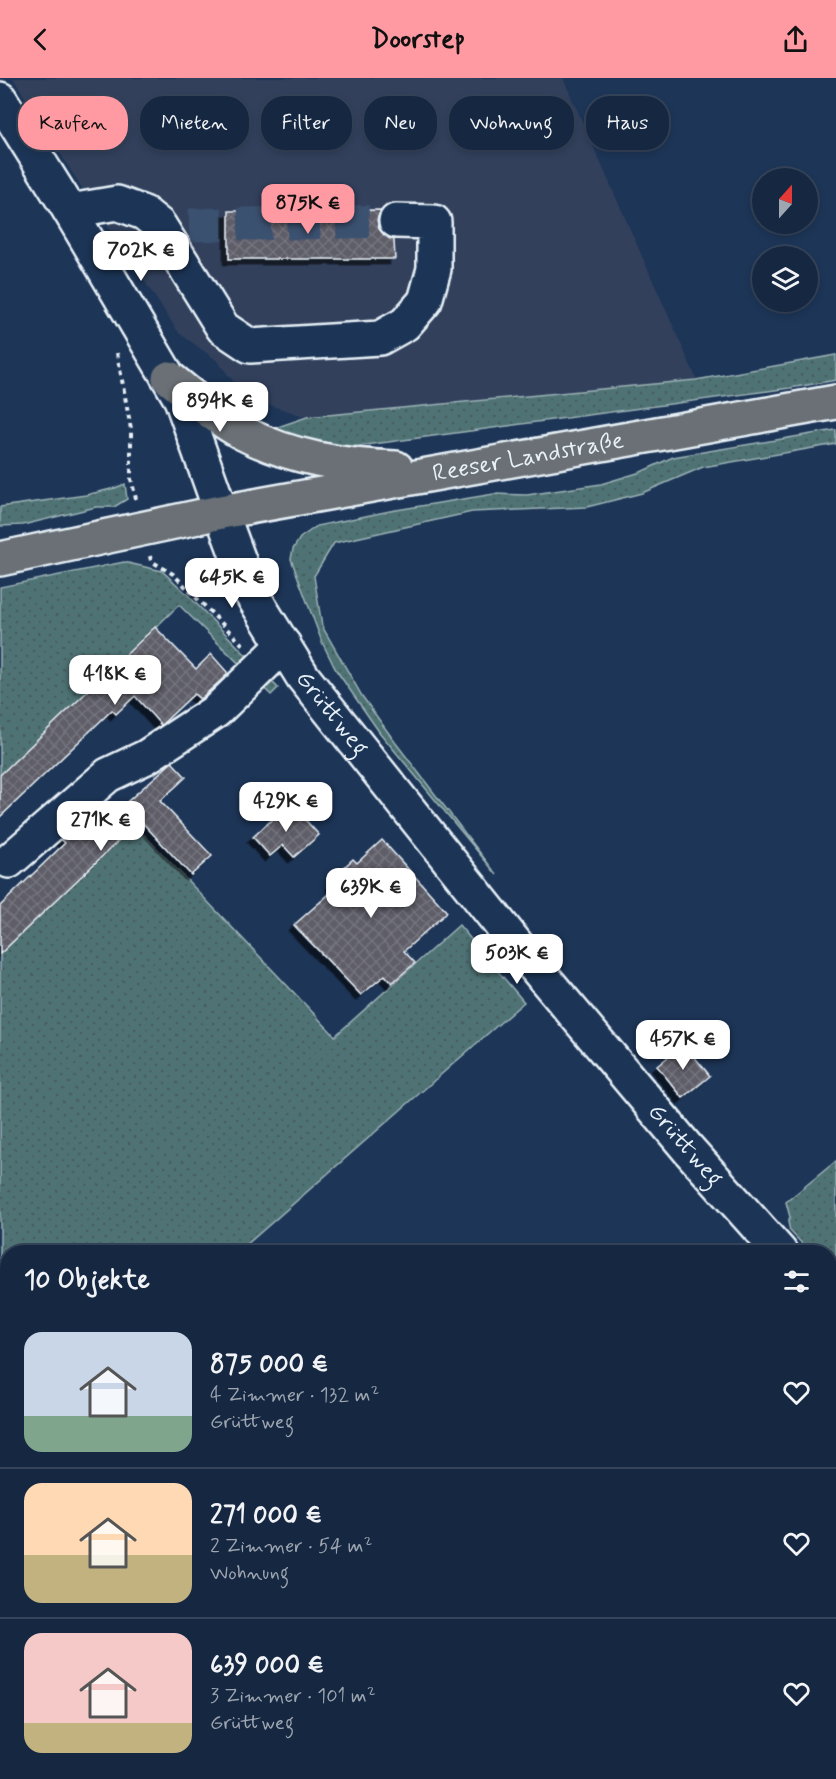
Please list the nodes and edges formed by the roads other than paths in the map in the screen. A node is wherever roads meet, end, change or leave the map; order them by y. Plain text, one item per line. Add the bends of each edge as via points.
1 (0, 99) edge
2 (70, 212) junction
3 (396, 220) tunnel mouth
4 (169, 378) junction
5 (836, 402) edge
6 (452, 470) junction
7 (220, 512) junction
8 (0, 559) edge
9 (284, 645) junction
10 (9, 861) dead end
11 (774, 1245) edge

1 - 2 street, Grüttweg
2 - 3 street via 117,203 174,225 224,328 250,346 380,338 405,324 425,301 431,280 434,222
2 - 4 street, Grüttweg
4 - 6 main road via 242,432 285,452 355,466
4 - 7 street, Grüttweg via 181,399
5 - 6 main road, Reeser Landstraße
6 - 7 main road, Reeser Landstraße
7 - 8 main road, Reeser Landstraße
7 - 9 street, Grüttweg via 251,593
9 - 10 street via 216,711 146,757 108,775
9 - 11 street, Grüttweg via 303,677 524,954

